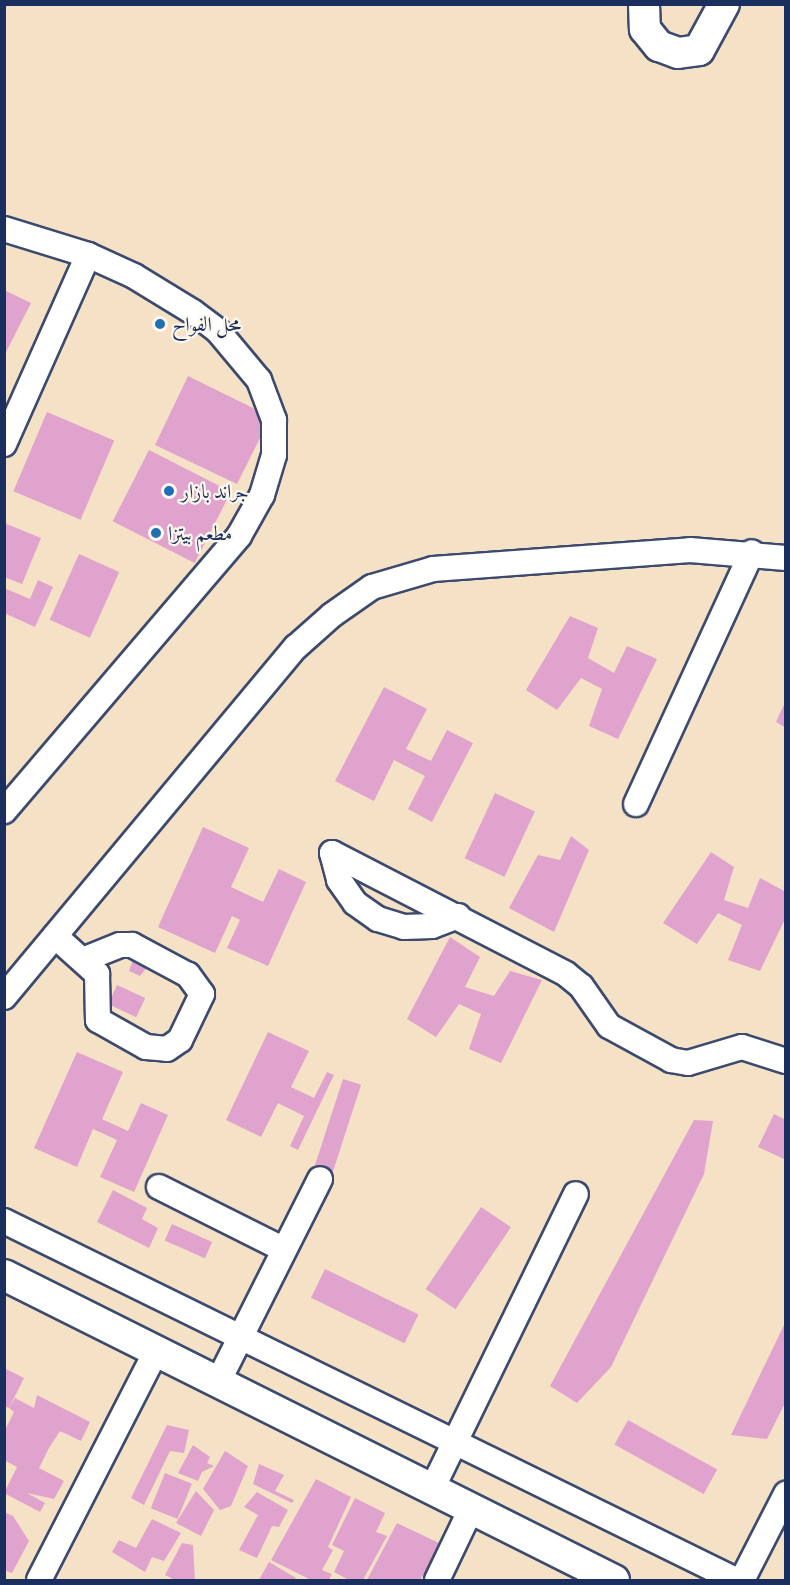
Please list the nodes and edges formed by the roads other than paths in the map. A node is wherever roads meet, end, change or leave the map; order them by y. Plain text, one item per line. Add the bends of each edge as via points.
1 (644, 4) edge
2 (724, 4) edge
3 (4, 229) edge
4 (88, 255) junction
5 (4, 444) edge
6 (752, 552) junction
7 (786, 558) edge
8 (636, 804) dead end
9 (4, 811) edge
10 (458, 916) junction
11 (55, 936) junction
12 (83, 960) junction
13 (4, 997) edge
14 (786, 1061) edge
15 (320, 1179) dead end
16 (159, 1187) dead end
17 (576, 1194) dead end
18 (4, 1221) edge
19 (283, 1250) junction
20 (4, 1275) edge
21 (239, 1336) junction
22 (156, 1351) junction
23 (218, 1382) junction
24 (455, 1440) junction
25 (432, 1489) junction
26 (786, 1494) edge
27 (471, 1509) junction
28 (40, 1580) edge
29 (436, 1581) edge
30 (614, 1581) edge
31 (736, 1581) edge
32 (742, 1581) edge

1 - 2 main road via 645,29 659,46 678,53 699,50
3 - 4 street
4 - 5 street
4 - 9 street via 134,276 193,312 225,338 259,380 270,403 274,455 262,495 239,536
6 - 7 street
6 - 8 street
6 - 11 street via 690,550 433,568 372,587 296,647
10 - 10 street via 427,900 332,853 339,880 355,903 378,919 404,927 432,926
10 - 14 street via 575,980 609,1026 671,1060 688,1063 742,1047
11 - 12 street
11 - 13 street
12 - 12 street via 97,974 98,1020 146,1047 167,1049 180,1040 202,994 188,975 132,945 120,945
15 - 19 street
16 - 19 street
17 - 24 street
18 - 21 street
19 - 21 street
20 - 22 main road
21 - 23 street
21 - 24 street
22 - 23 main road
22 - 28 street
23 - 25 main road
24 - 25 street
24 - 31 street
25 - 27 main road
26 - 32 street
27 - 29 street
27 - 30 main road

